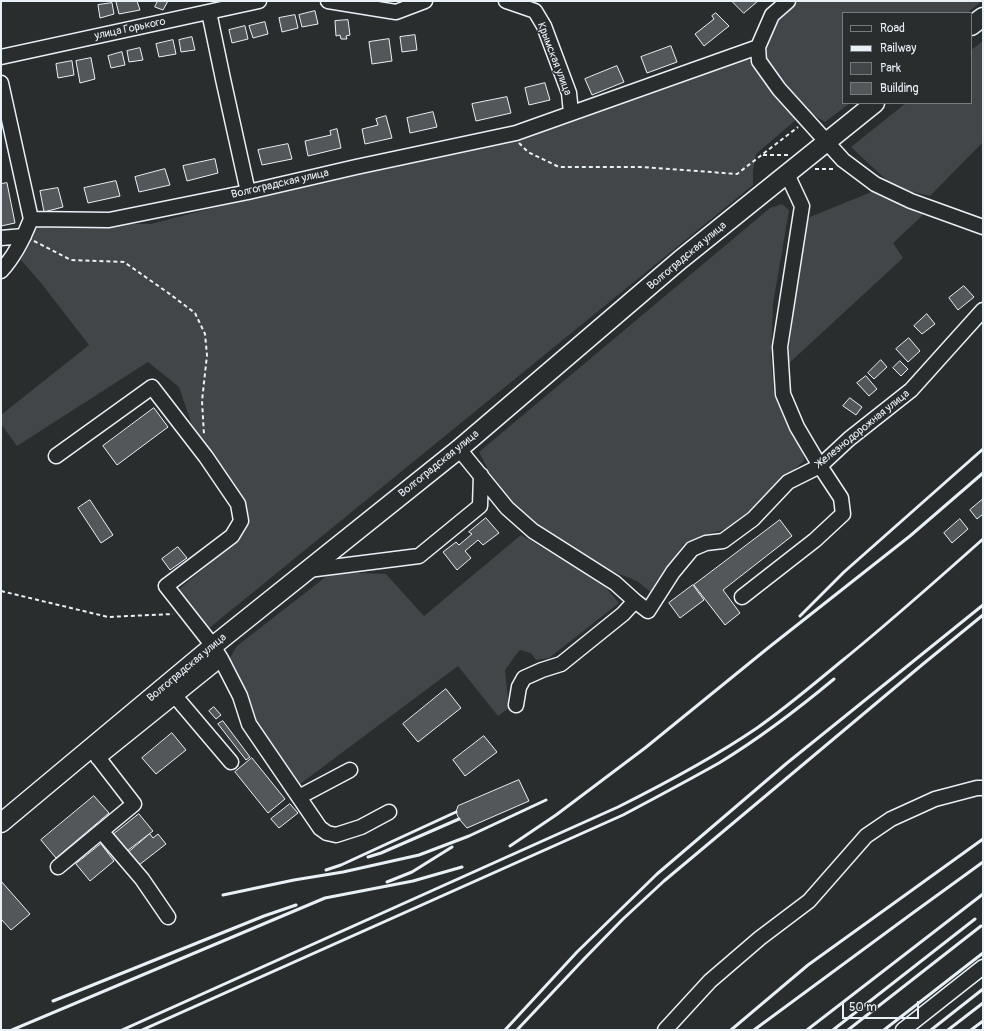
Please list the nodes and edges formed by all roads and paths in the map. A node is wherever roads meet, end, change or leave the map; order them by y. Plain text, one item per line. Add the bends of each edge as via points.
1 (259, 1) edge
2 (328, 1) edge
3 (425, 1) edge
4 (506, 1) edge
5 (788, 1) edge
6 (210, 12) junction
7 (983, 17) edge
8 (972, 25) edge
9 (758, 47) junction
10 (1, 57) edge
11 (1, 84) edge
12 (874, 104) edge
13 (571, 114) junction
14 (806, 120) junction
15 (509, 134) junction
16 (826, 142) junction
17 (762, 155) junction
18 (798, 157) junction
19 (856, 170) junction
20 (787, 174) junction
21 (248, 192) junction
22 (31, 219) junction
23 (983, 227) edge
24 (24, 236) junction
25 (1, 238) edge
26 (1, 271) edge
27 (983, 310) edge
28 (459, 449) junction
29 (56, 456) dead end
30 (206, 457) junction
31 (820, 466) junction
32 (481, 475) junction
33 (308, 570) junction
34 (1, 591) edge
35 (742, 597) dead end
36 (635, 601) junction
37 (188, 614) junction
38 (217, 652) junction
39 (174, 696) junction
40 (516, 705) dead end
41 (94, 753) junction
42 (231, 762) dead end
43 (350, 770) dead end
44 (983, 788) edge
45 (299, 797) junction
46 (389, 812) dead end
47 (1, 823) edge
48 (101, 831) junction
49 (58, 867) dead end
50 (168, 917) dead end
51 (983, 967) edge
52 (665, 1030) edge
53 (903, 1030) edge

1 - 6 street, улица Горького
2 - 3 street via 396,12
4 - 13 street, Крымская улица via 535,11 544,26 569,93
5 - 9 street via 772,15
6 - 10 street, улица Горького
6 - 21 street
7 - 8 main road
9 - 13 street, Волгоградская улица
9 - 14 street via 759,61
11 - 22 street
12 - 16 main road, Волгоградская улица
13 - 15 street, Волгоградская улица
14 - 16 street
14 - 17 path
15 - 17 path via 528,152 559,167 644,168 738,174
15 - 21 street, Волгоградская улица
16 - 18 main road, Волгоградская улица
16 - 19 street
17 - 18 path
18 - 19 path via 814,169
18 - 20 main road, Волгоградская улица
19 - 23 street via 875,184 911,201
20 - 28 main road, Волгоградская улица via 680,260
20 - 31 street via 802,206 780,348 783,394
21 - 22 street, Волгоградская улица via 109,220
22 - 24 street
24 - 25 street
24 - 26 street via 9,263
24 - 30 path via 71,260 124,262 195,314 205,334 207,355 202,401
27 - 31 street, Железнодорожная улица via 911,390 849,439
28 - 32 street
28 - 33 main road, Волгоградская улица
29 - 30 street via 152,387
30 - 37 street via 238,504 241,521 232,536 166,586
31 - 35 street via 841,498 843,514 815,540
31 - 36 street, Железнодорожная улица via 788,482 753,519 722,542 706,543 692,549 673,572 648,611
32 - 33 street via 480,506 419,556
32 - 36 street via 507,508 533,531 615,582
33 - 38 main road, Волгоградская улица
34 - 37 path via 108,616
36 - 40 street via 623,614 561,664 524,678 519,687
37 - 38 street
38 - 39 street
38 - 41 main road, Волгоградская улица
38 - 45 street via 240,696 249,724
39 - 41 street
39 - 42 street
41 - 47 main road, Волгоградская улица
41 - 48 street via 134,804
43 - 45 street
44 - 52 street via 935,799 891,819 866,836 809,901 760,938 710,981
45 - 46 street via 320,828 336,835 361,828
48 - 49 street
48 - 50 street via 142,879
51 - 53 street

